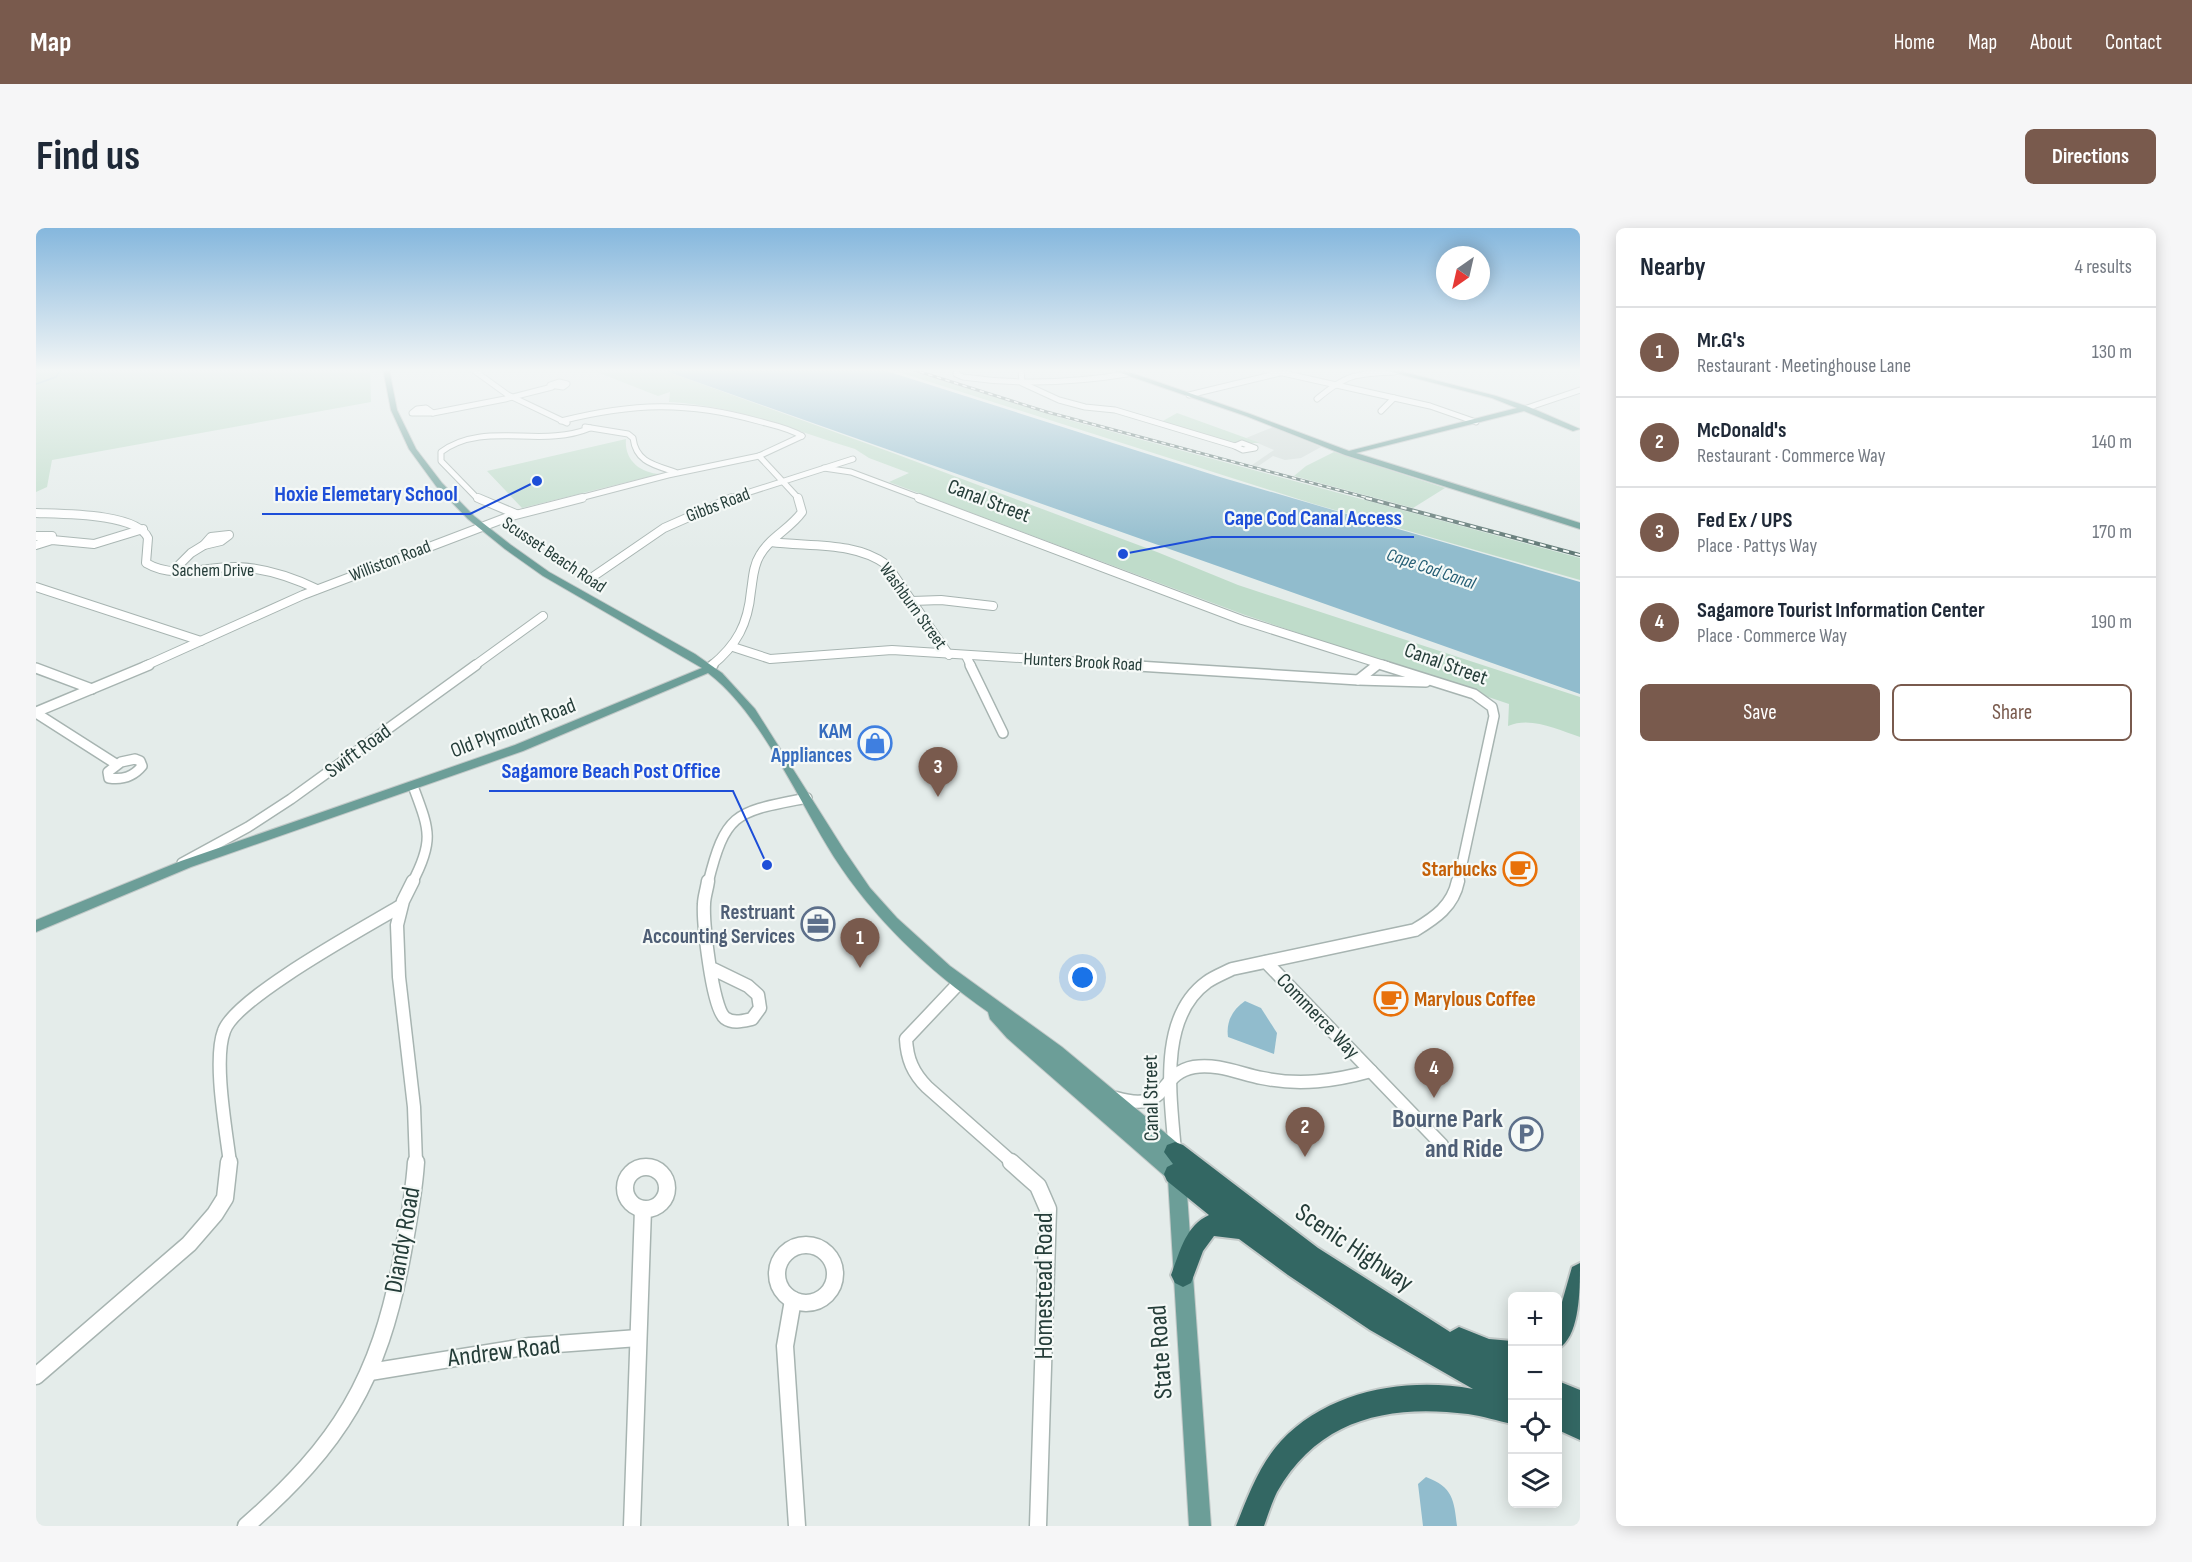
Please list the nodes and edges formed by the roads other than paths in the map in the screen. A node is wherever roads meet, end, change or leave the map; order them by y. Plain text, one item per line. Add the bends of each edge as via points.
1 (402, 430) edge
2 (583, 430) edge
3 (600, 430) edge
4 (782, 430) edge
5 (1180, 430) edge
6 (1286, 430) edge
7 (1444, 430) edge
8 (1235, 446) dead end
9 (1347, 453) junction
10 (759, 456) junction
11 (853, 459) dead end
12 (824, 468) junction
13 (678, 473) junction
14 (783, 482) junction
15 (36, 513) edge
16 (516, 514) junction
17 (483, 526) junction
18 (1580, 526) edge
19 (143, 529) junction
20 (36, 536) edge
21 (52, 540) junction
22 (771, 542) junction
23 (204, 544) dead end
24 (36, 545) edge
25 (173, 571) junction
26 (594, 576) dead end
27 (36, 587) edge
28 (316, 590) junction
29 (912, 601) junction
30 (993, 606) dead end
31 (543, 616) dead end
32 (201, 640) junction
33 (733, 647) junction
34 (949, 655) junction
35 (966, 656) junction
36 (1378, 664) junction
37 (36, 668) edge
38 (708, 668) junction
39 (1358, 680) junction
40 (1435, 682) junction
41 (92, 689) junction
42 (36, 713) edge
43 (1003, 733) dead end
44 (116, 764) dead end
45 (413, 786) junction
46 (807, 798) junction
47 (165, 872) junction
48 (399, 907) junction
49 (36, 926) edge
50 (1266, 962) junction
51 (711, 968) junction
52 (960, 982) junction
53 (989, 1005) junction
54 (1371, 1071) junction
55 (1171, 1082) junction
56 (1107, 1094) junction
57 (1442, 1145) dead end
58 (1175, 1163) junction
59 (643, 1209) dead end
60 (1247, 1232) junction
61 (1183, 1275) junction
62 (1580, 1275) edge
63 (793, 1300) dead end
64 (1375, 1300) junction
65 (1562, 1331) edge
66 (638, 1338) junction
67 (1508, 1353) edge
68 (370, 1372) junction
69 (1508, 1374) edge
70 (36, 1376) edge
71 (1508, 1393) edge
72 (1562, 1396) edge
73 (1580, 1402) edge
74 (1508, 1410) edge
75 (1562, 1418) edge
76 (1580, 1427) edge
77 (1562, 1429) edge
78 (1580, 1435) edge
79 (246, 1526) edge
80 (632, 1526) edge
81 (797, 1526) edge
82 (1038, 1526) edge
83 (1200, 1526) edge
84 (1250, 1526) edge

1 - 17 main road, Scusset Beach Road via 437,482
2 - 16 street via 546,438 476,437 441,452 441,462 476,497
3 - 13 street via 628,434 642,461
4 - 10 street via 802,436
5 - 8 street
6 - 9 main road
7 - 9 main road
9 - 18 main road
10 - 13 street, Williston Road
10 - 14 street, Old Plymouth Road
11 - 12 street, Gibbs Road
12 - 14 street, Gibbs Road
12 - 36 street, Canal Street via 846,470 1225,614
13 - 16 street, Williston Road
14 - 22 street, Old Plymouth Road via 800,500 802,512
14 - 26 street, Gibbs Road via 679,520
15 - 19 street via 89,515 128,522
16 - 17 street, Williston Road
17 - 28 street, Williston Road
17 - 38 main road, Scusset Beach Road via 556,580
19 - 21 street via 94,544
19 - 25 street, Sachem Drive via 150,543 146,563
20 - 21 street via 48,535
21 - 24 street
22 - 29 street, Washburn Street via 872,555 887,565
22 - 33 street, Old Plymouth Road via 756,563 748,620
23 - 25 street
25 - 28 street, Sachem Drive via 234,567 264,570 294,578
27 - 32 street
28 - 32 street, Williston Road
29 - 30 street
29 - 34 street, Washburn Street
31 - 47 street, Swift Road via 291,799
32 - 41 street, Williston Road
33 - 34 street, Hunters Brook Road via 770,659 879,650
33 - 38 street, Old Plymouth Road
34 - 35 street, Hunters Brook Road
35 - 39 street, Hunters Brook Road
35 - 43 street
36 - 39 street
36 - 40 street, Canal Street
37 - 41 street
38 - 45 main road, Old Plymouth Road via 548,737
38 - 46 main road, Scusset Beach Road via 749,708
39 - 40 street, Hunters Brook Road
40 - 50 street, Canal Street via 1480,697 1494,713 1453,899 1439,916 1415,930
41 - 42 street, Williston Road
42 - 44 street
45 - 47 main road, Old Plymouth Road
45 - 48 street, Diandy Road via 428,838 421,863
46 - 51 street via 759,808 727,827 704,905
46 - 52 main road, Scusset Beach Road via 881,909 927,956
47 - 49 main road, Old Plymouth Road
48 - 68 street, Diandy Road via 397,936 416,1159 395,1290
48 - 70 street via 266,988 231,1018 219,1054 230,1167 225,1198 189,1244
50 - 54 street, Commerce Way
50 - 55 street, Canal Street via 1221,973 1187,1002 1173,1041
51 - 51 street via 758,995 760,1008 752,1019 734,1022 720,1014
52 - 53 main road, Scusset Beach Road
52 - 82 street, Homestead Road via 913,1029 906,1039 906,1055 927,1087 1038,1186 1048,1209
53 - 56 main road via 1022,1026
53 - 58 main road via 1013,1033
54 - 55 street, Commerce Way via 1341,1079 1295,1083 1213,1067 1186,1069
54 - 57 street, Commerce Way
55 - 56 street, Commerce Way via 1149,1102 1136,1104
55 - 58 street, Canal Street
56 - 58 main road
58 - 60 highway
58 - 61 main road, State Road
58 - 64 highway, Scenic Highway
59 - 66 street
60 - 61 highway via 1221,1223 1205,1228
60 - 71 highway via 1359,1311
61 - 83 main road, State Road
62 - 65 highway via 1572,1313
63 - 81 street via 785,1346
64 - 67 highway via 1473,1346
64 - 69 highway, Scenic Highway via 1452,1347
66 - 68 street, Andrew Road via 510,1349
66 - 80 street
68 - 79 street, Diandy Road via 344,1419 309,1467
72 - 73 highway
74 - 84 highway via 1464,1399 1420,1396 1382,1400 1349,1410 1316,1429 1287,1456 1263,1491
75 - 76 highway
77 - 78 highway

